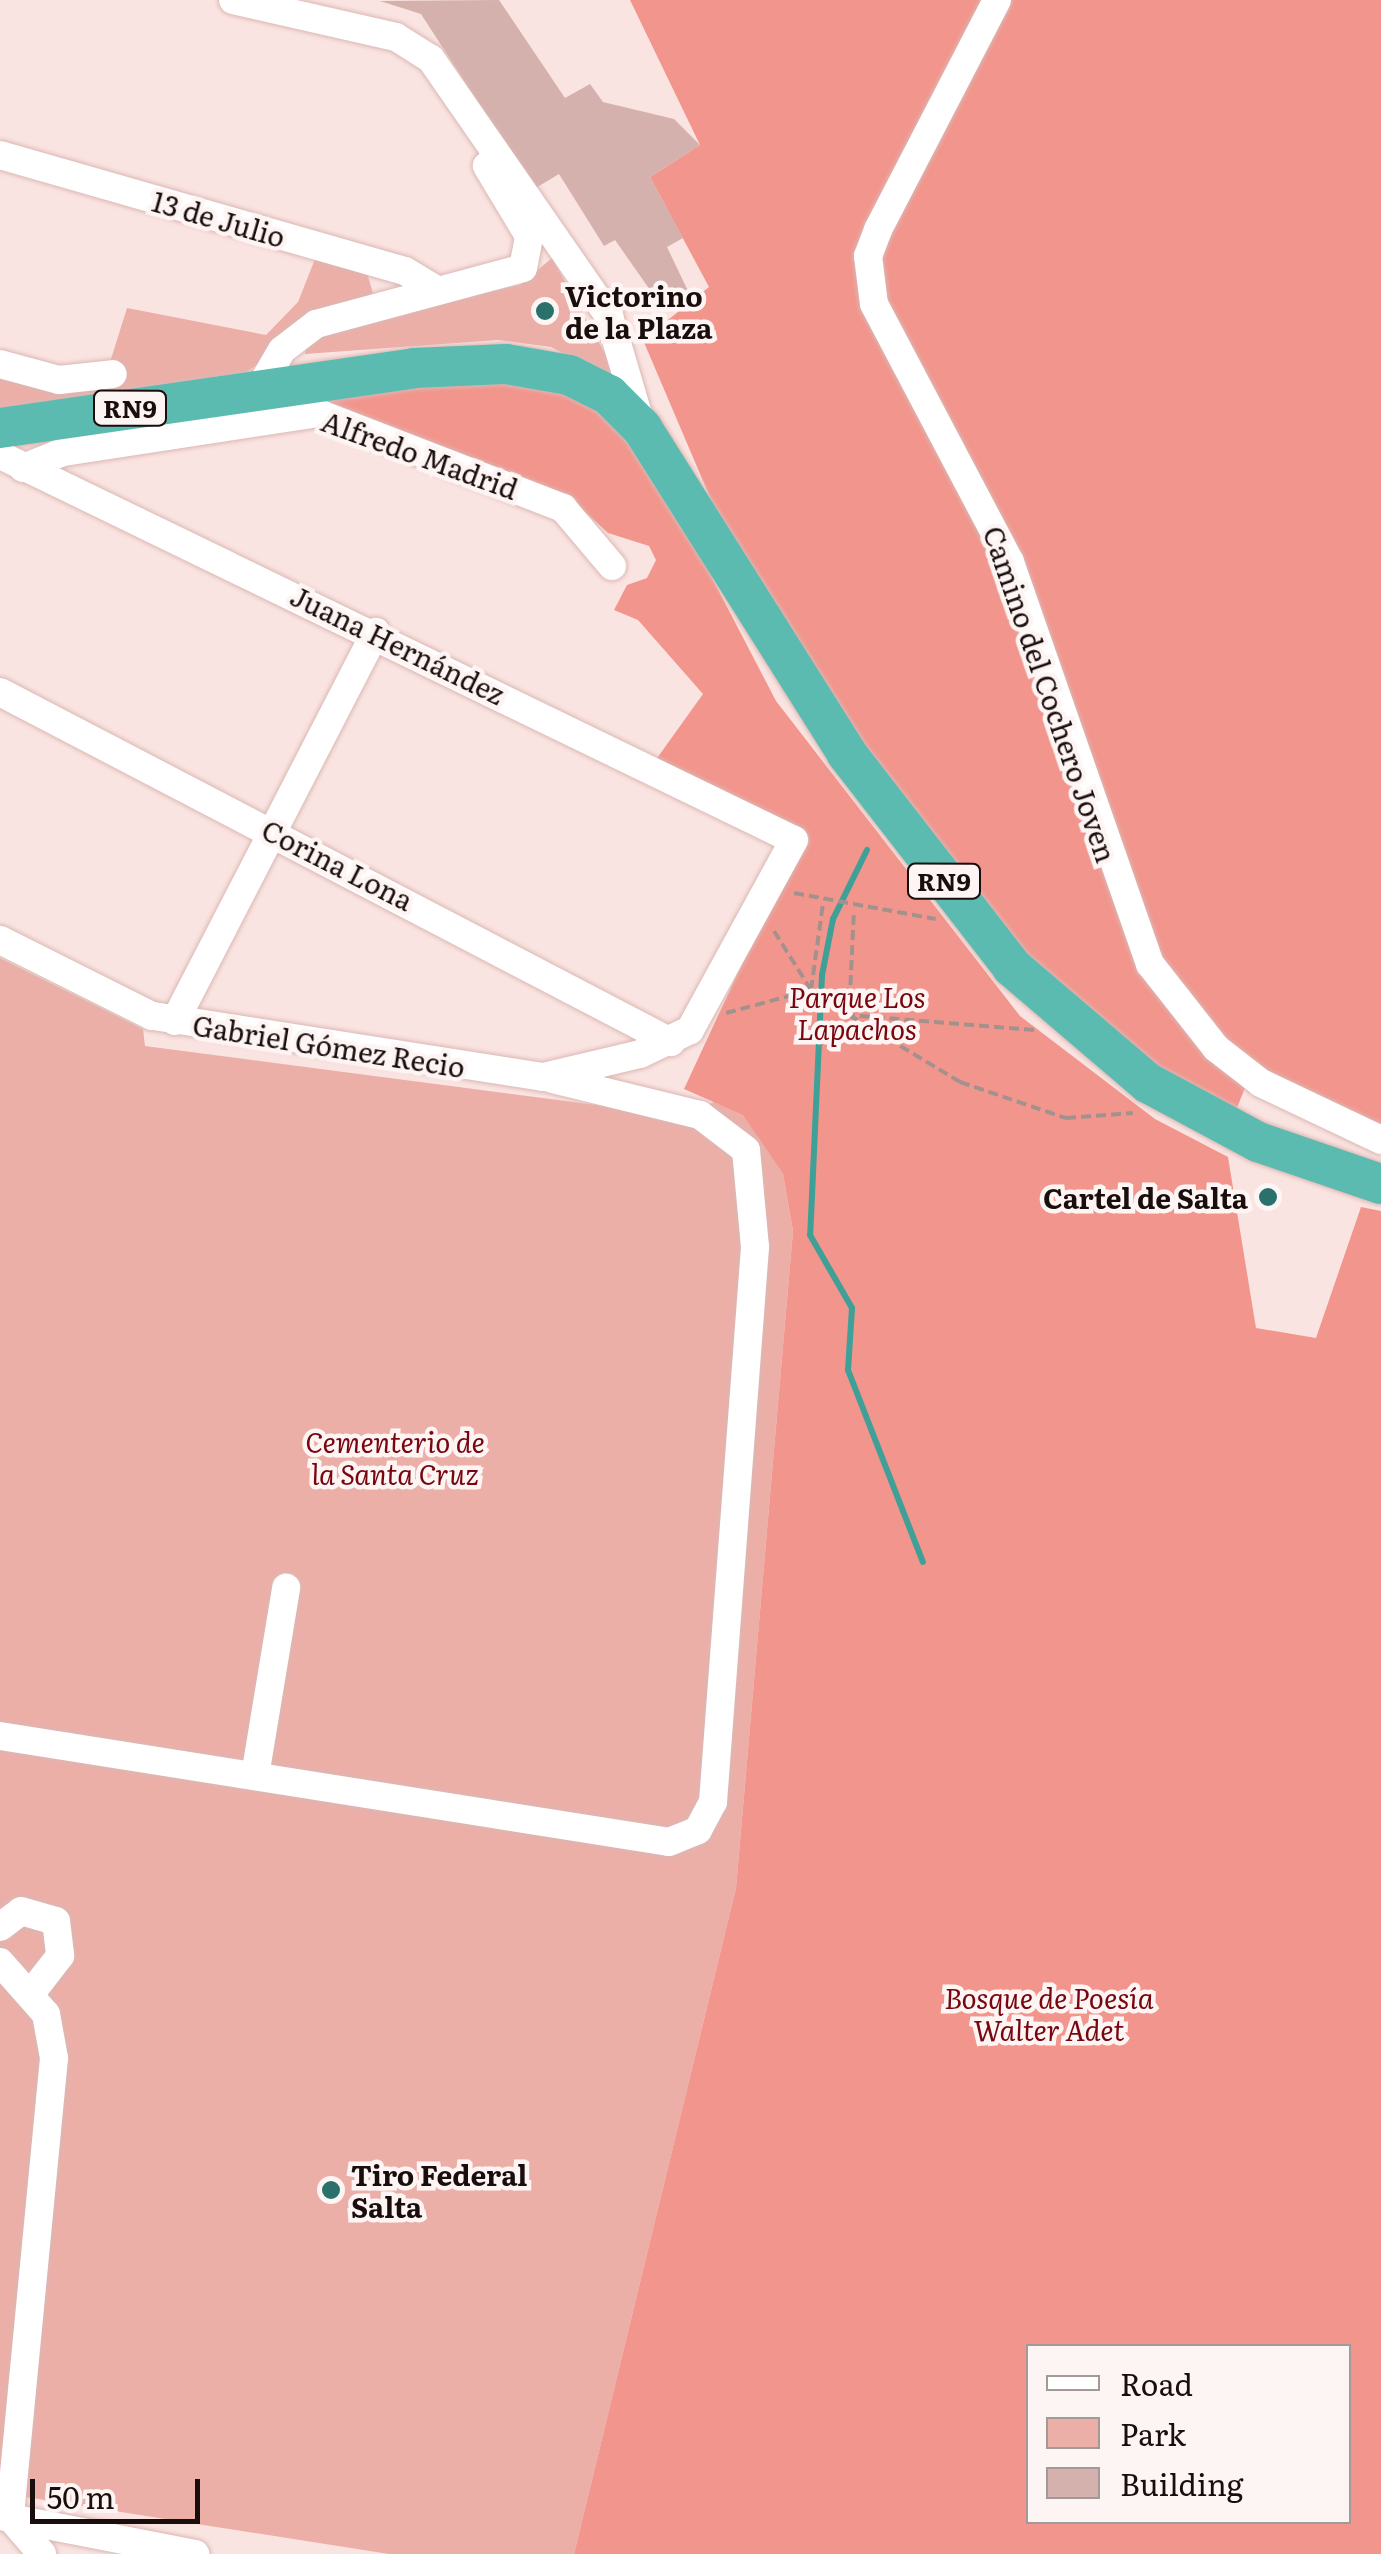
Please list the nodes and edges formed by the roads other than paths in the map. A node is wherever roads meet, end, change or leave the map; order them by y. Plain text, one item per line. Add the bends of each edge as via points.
1 (234, 0) edge
2 (997, 0) edge
3 (453, 92) junction
4 (0, 156) edge
5 (433, 288) junction
6 (0, 364) edge
7 (113, 374) dead end
8 (259, 389) junction
9 (0, 428) edge
10 (642, 428) junction
11 (12, 461) edge
12 (612, 566) dead end
13 (376, 632) junction
14 (0, 692) edge
15 (278, 833) junction
16 (0, 940) edge
17 (175, 1021) junction
18 (671, 1042) junction
19 (543, 1077) junction
20 (1381, 1140) edge
21 (1381, 1184) edge
22 (286, 1588) dead end
23 (0, 1736) edge
24 (255, 1776) junction
25 (0, 1927) edge
26 (0, 1962) edge
27 (32, 1992) junction
28 (5, 2516) edge
29 (42, 2554) edge
30 (195, 2554) edge

1 - 3 street via 396,37 430,59
2 - 20 street, Camino del Cochero Joven via 878,230 868,256 874,304 1010,562 1150,964 1216,1048 1261,1083
3 - 5 street via 531,254 509,276
3 - 10 street via 609,316
4 - 5 street, 13 de Julio via 405,271
5 - 8 street via 316,324 282,350
6 - 7 street via 59,380
8 - 9 highway, RN9
8 - 10 highway, RN9 via 506,364 569,374
10 - 21 highway, RN9 via 847,754 1012,967 1079,1032 1171,1096 1312,1165
11 - 12 street, Alfredo Madrid via 318,413 563,508
11 - 13 street, Juana Hernández
13 - 15 street
13 - 18 street, Juana Hernández via 794,840 700,1019
14 - 15 street, Corina Lona
15 - 17 street
15 - 18 street, Corina Lona
16 - 17 street, Gabriel Gómez Recio
17 - 19 street, Gabriel Gómez Recio
18 - 19 street, Gabriel Gómez Recio
19 - 24 street via 700,1114 746,1150 755,1246 708,1817 669,1842
22 - 24 street
23 - 24 street
25 - 27 street via 21,1911 56,1921 60,1956
26 - 27 street
27 - 28 street via 54,2058
28 - 29 street
28 - 30 street

